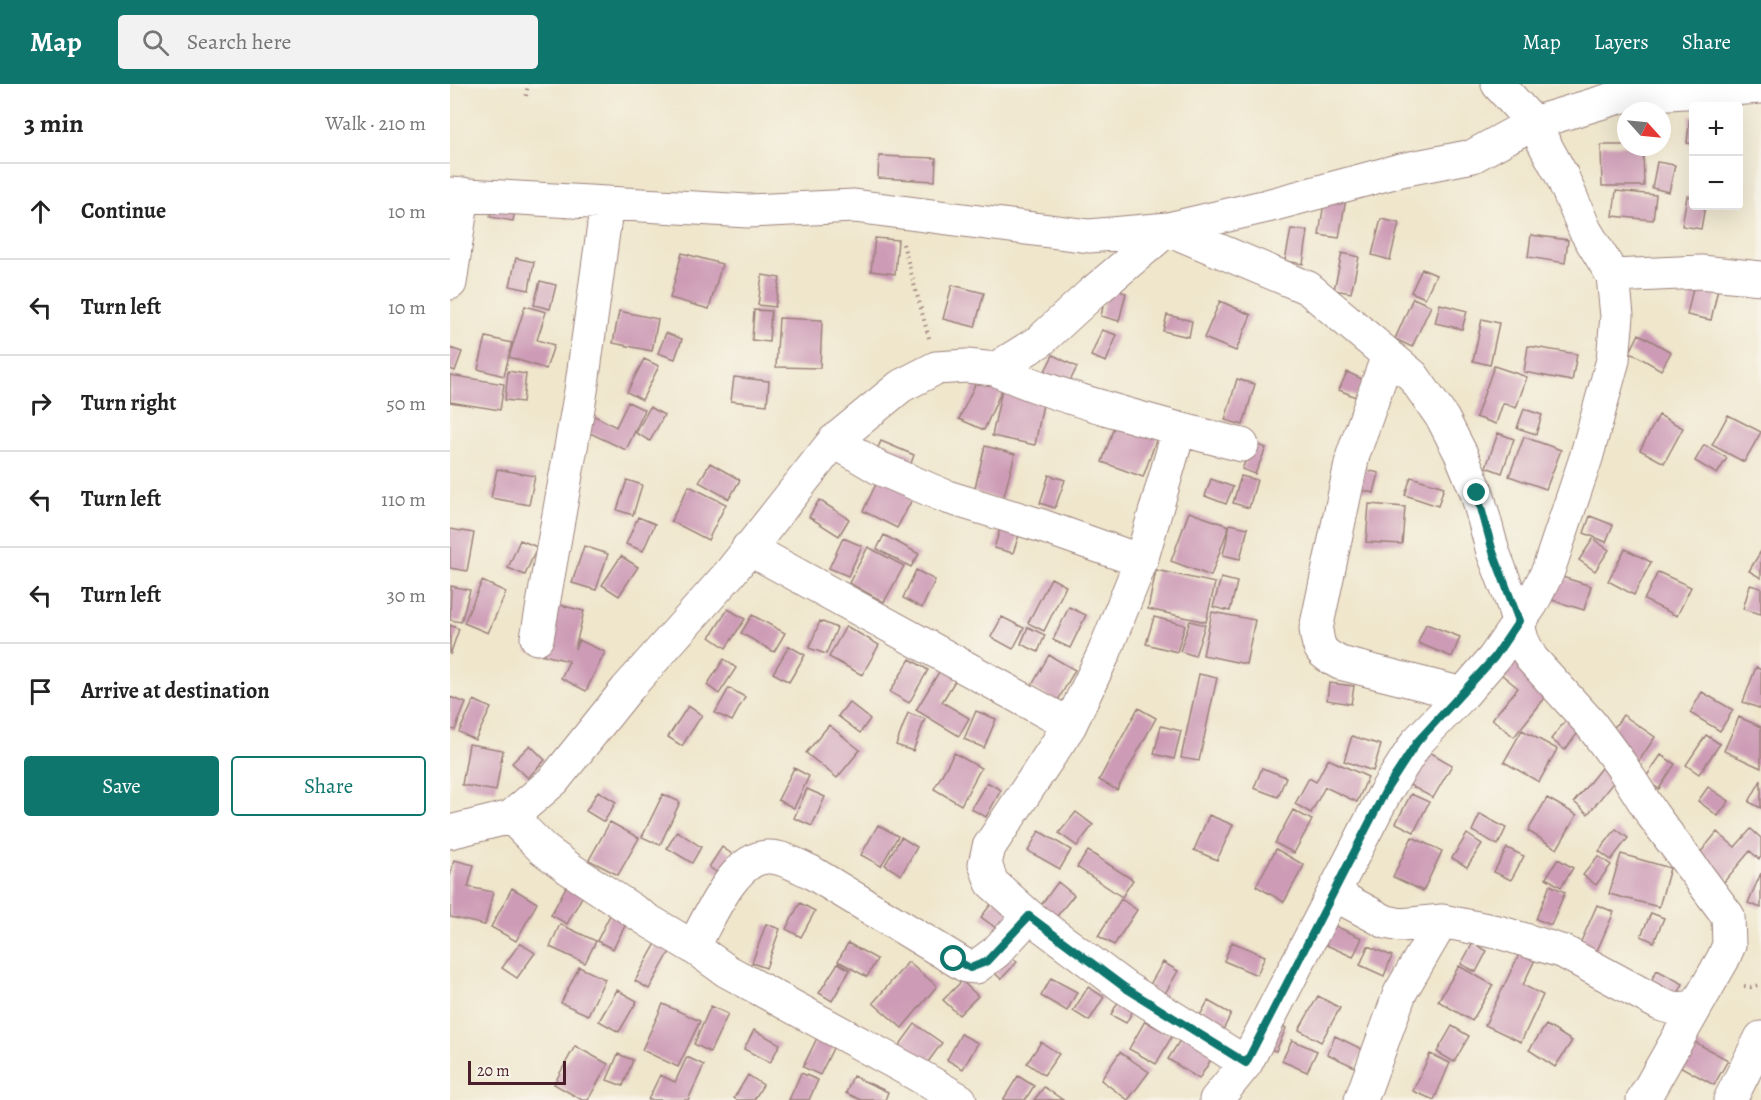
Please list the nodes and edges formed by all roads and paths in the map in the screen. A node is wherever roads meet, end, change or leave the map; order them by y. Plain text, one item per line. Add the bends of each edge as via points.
1 (528, 84) edge
2 (1498, 84) edge
3 (1761, 87) edge
4 (526, 96) dead end
5 (1533, 123) junction
6 (456, 194) edge
7 (607, 202) junction
8 (893, 211) junction
9 (1168, 229) junction
10 (1613, 276) junction
11 (1761, 278) edge
12 (450, 283) edge
13 (1388, 355) junction
14 (936, 368) junction
15 (995, 369) junction
16 (1179, 430) junction
17 (834, 441) junction
18 (1242, 445) dead end
19 (748, 548) junction
20 (1141, 561) junction
21 (1519, 621) junction
22 (537, 638) dead end
23 (1463, 694) junction
24 (1070, 725) junction
25 (511, 817) junction
26 (450, 832) edge
27 (1334, 894) junction
28 (1029, 916) junction
29 (1442, 921) junction
30 (693, 947) junction
31 (1696, 1006) junction
32 (1761, 1038) edge
33 (1246, 1063) junction
34 (960, 1100) edge
35 (1216, 1100) edge
36 (1361, 1100) edge
37 (1643, 1100) edge
38 (1730, 1100) edge

1 - 4 path
2 - 5 street
3 - 5 street via 1623,96
5 - 9 street via 1473,156 1401,170
5 - 10 street via 1585,230
6 - 7 street
6 - 12 street
7 - 8 street via 748,211 854,206
7 - 22 street via 581,391
8 - 9 street via 1089,236
8 - 14 path
9 - 13 street via 1308,288
9 - 15 street via 1040,341
10 - 11 street via 1701,272
10 - 21 street via 1617,316 1613,360 1586,458 1548,571
13 - 21 street via 1424,389 1461,454
13 - 23 street via 1353,455 1316,629 1318,642 1324,655 1340,663
14 - 15 street
14 - 17 street via 901,386
15 - 16 street via 1057,394
16 - 18 street
16 - 20 street
17 - 19 street
17 - 20 street via 879,468 947,497
19 - 24 street
19 - 25 street via 554,780
20 - 24 street
21 - 23 street
21 - 31 street via 1522,640 1531,658 1590,723 1728,916 1729,945
23 - 27 street via 1417,742 1386,790
24 - 28 street via 989,847 985,864 992,883
25 - 26 street
25 - 30 street via 570,869
27 - 29 street via 1386,922 1401,925
27 - 33 street
28 - 30 street via 986,962 970,968 811,872 767,856 748,864 730,880
28 - 33 street via 1124,987
29 - 31 street via 1502,933 1564,952 1672,1009
29 - 36 street via 1400,993
30 - 34 street via 728,971
31 - 37 street
32 - 38 street
33 - 35 street

